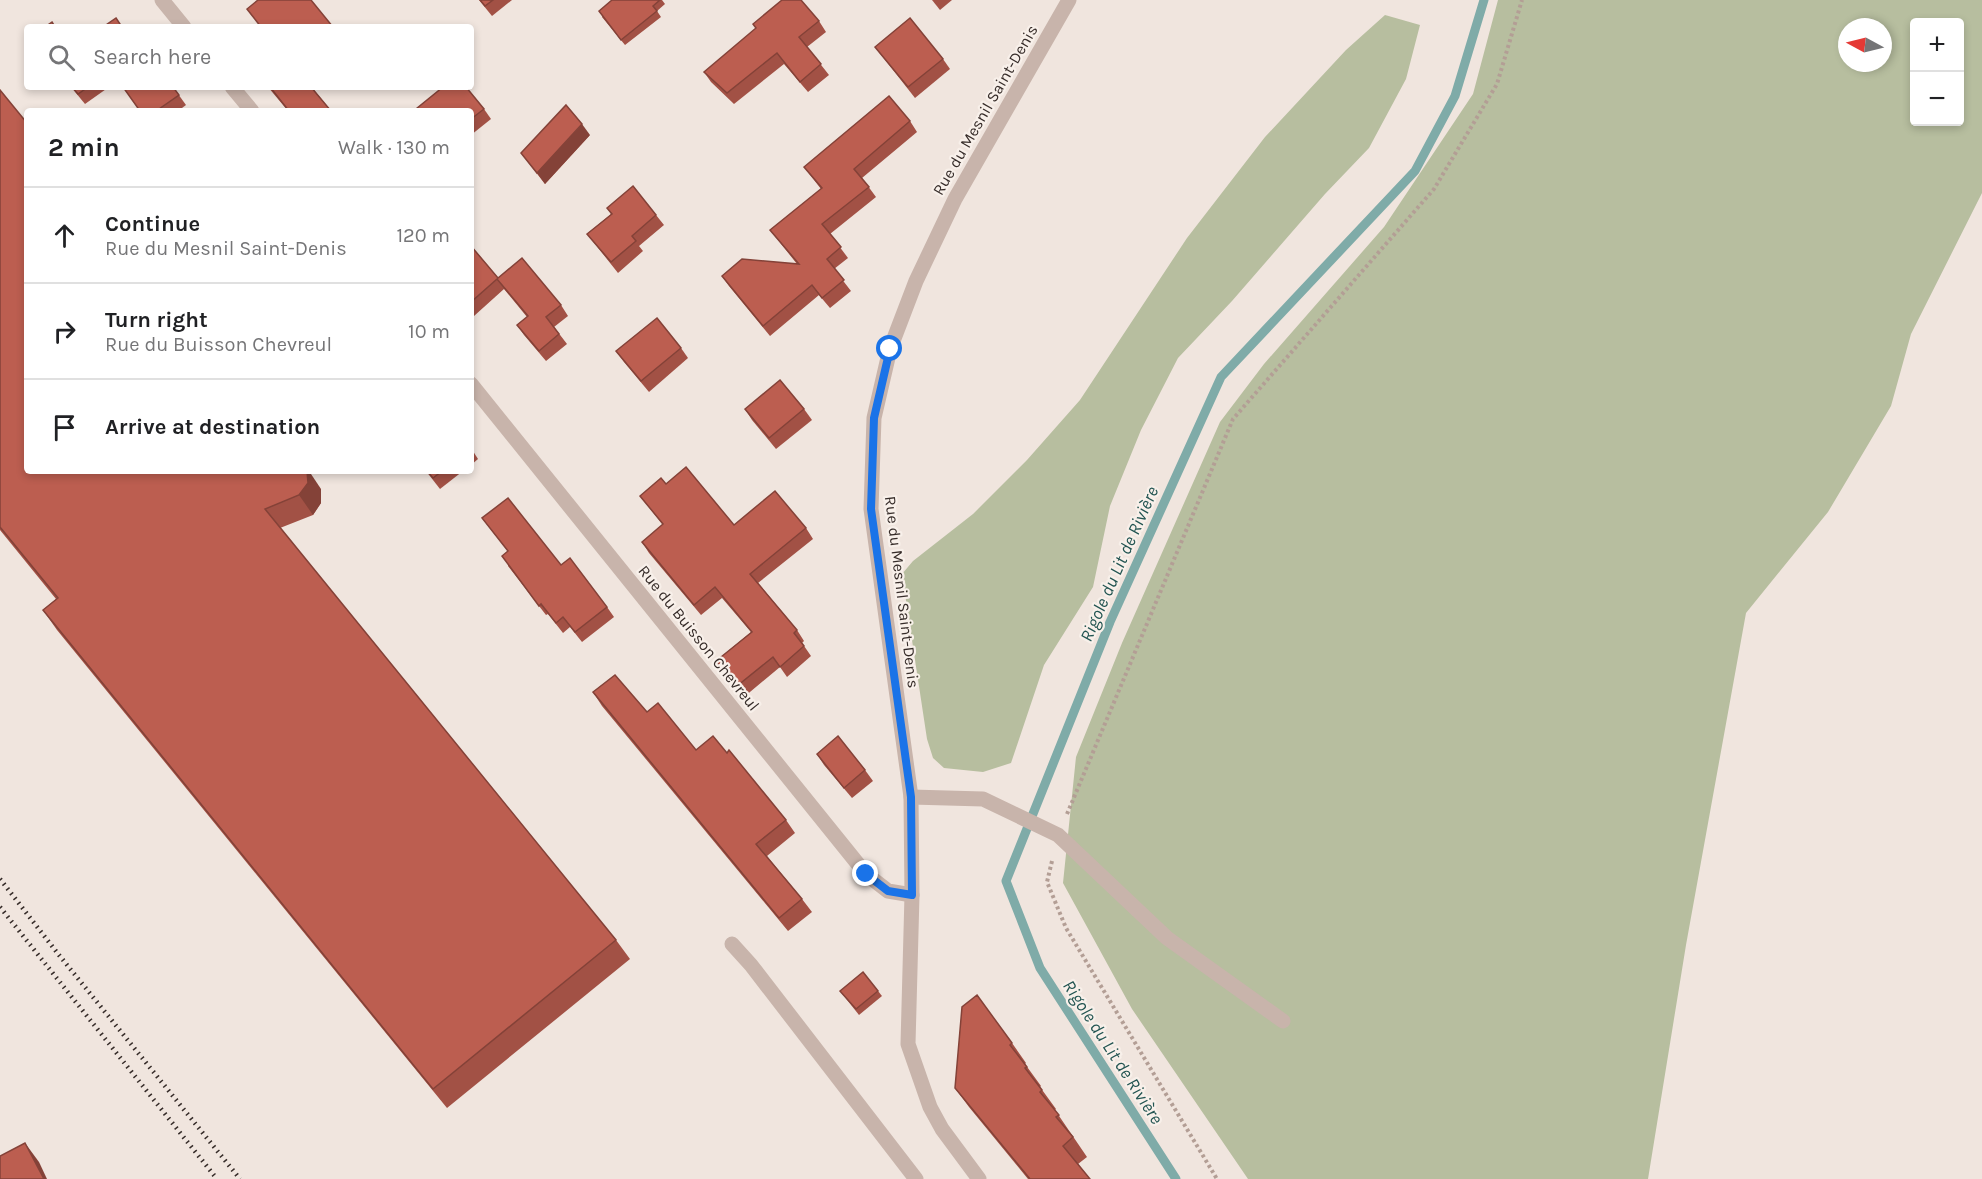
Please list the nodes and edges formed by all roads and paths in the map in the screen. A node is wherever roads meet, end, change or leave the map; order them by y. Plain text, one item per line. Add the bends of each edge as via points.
1 (162, 0) edge
2 (1069, 0) edge
3 (1522, 0) edge
4 (182, 24) edge
5 (234, 90) edge
6 (250, 108) edge
7 (474, 388) edge
8 (911, 797) junction
9 (1053, 833) junction
10 (912, 895) junction
11 (732, 944) dead end
12 (1282, 1021) dead end
13 (916, 1179) edge
14 (979, 1179) edge
15 (1217, 1179) edge

1 - 4 street
2 - 8 street, Rue du Mesnil Saint-Denis via 955,199 916,281 890,349 874,418 871,509
3 - 9 path via 1497,84 1434,189 1233,419
5 - 6 street
7 - 10 street, Rue du Buisson Chevreul via 866,874 888,891
8 - 9 street via 983,799
8 - 10 street, Rue du Mesnil Saint-Denis
9 - 12 street via 1167,938
9 - 15 path via 1047,882 1066,928
10 - 14 street, Rue du Mesnil Saint-Denis via 908,1044 942,1130
11 - 13 street

